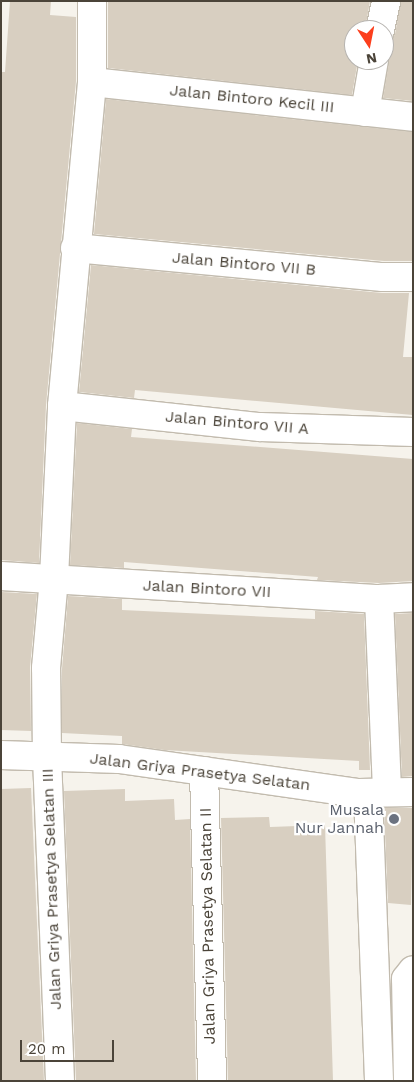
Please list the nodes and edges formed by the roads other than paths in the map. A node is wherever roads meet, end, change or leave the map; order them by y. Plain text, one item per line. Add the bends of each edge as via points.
1 (92, 1) edge
2 (386, 1) edge
3 (382, 20) edge
4 (372, 70) edge
5 (92, 82) junction
6 (365, 112) junction
7 (413, 117) edge
8 (75, 248) junction
9 (413, 277) edge
10 (62, 406) junction
11 (413, 432) edge
12 (1, 576) edge
13 (54, 578) junction
14 (413, 597) edge
15 (379, 598) junction
16 (1, 755) edge
17 (47, 757) junction
18 (204, 771) junction
19 (389, 792) edge
20 (413, 970) edge
21 (60, 1081) edge
22 (212, 1081) edge
23 (379, 1081) edge
24 (408, 1081) edge

1 - 5 street, Jalan Griya Prasetya Selatan III
2 - 3 street
4 - 6 street
5 - 6 street, Jalan Bintoro Kecil III
5 - 8 street, Jalan Griya Prasetya Selatan III
6 - 7 street, Jalan Bintoro Kecil III
8 - 9 street, Jalan Bintoro VII B via 383,277
8 - 10 street, Jalan Griya Prasetya Selatan III
10 - 11 street, Jalan Bintoro VII A via 260,427
10 - 13 street, Jalan Griya Prasetya Selatan III
12 - 13 street, Jalan Bintoro VII
13 - 15 street, Jalan Bintoro VII via 140,586
13 - 17 street, Jalan Griya Prasetya Selatan III via 46,668
14 - 15 street, Jalan Bintoro VII
15 - 19 street
16 - 17 street, Jalan Griya Prasetya Selatan
17 - 18 street, Jalan Griya Prasetya Selatan via 119,759
17 - 21 street, Jalan Griya Prasetya Selatan III
18 - 19 street, Jalan Griya Prasetya Selatan
18 - 22 street, Jalan Griya Prasetya Selatan II
19 - 23 street
20 - 24 street via 406,978

